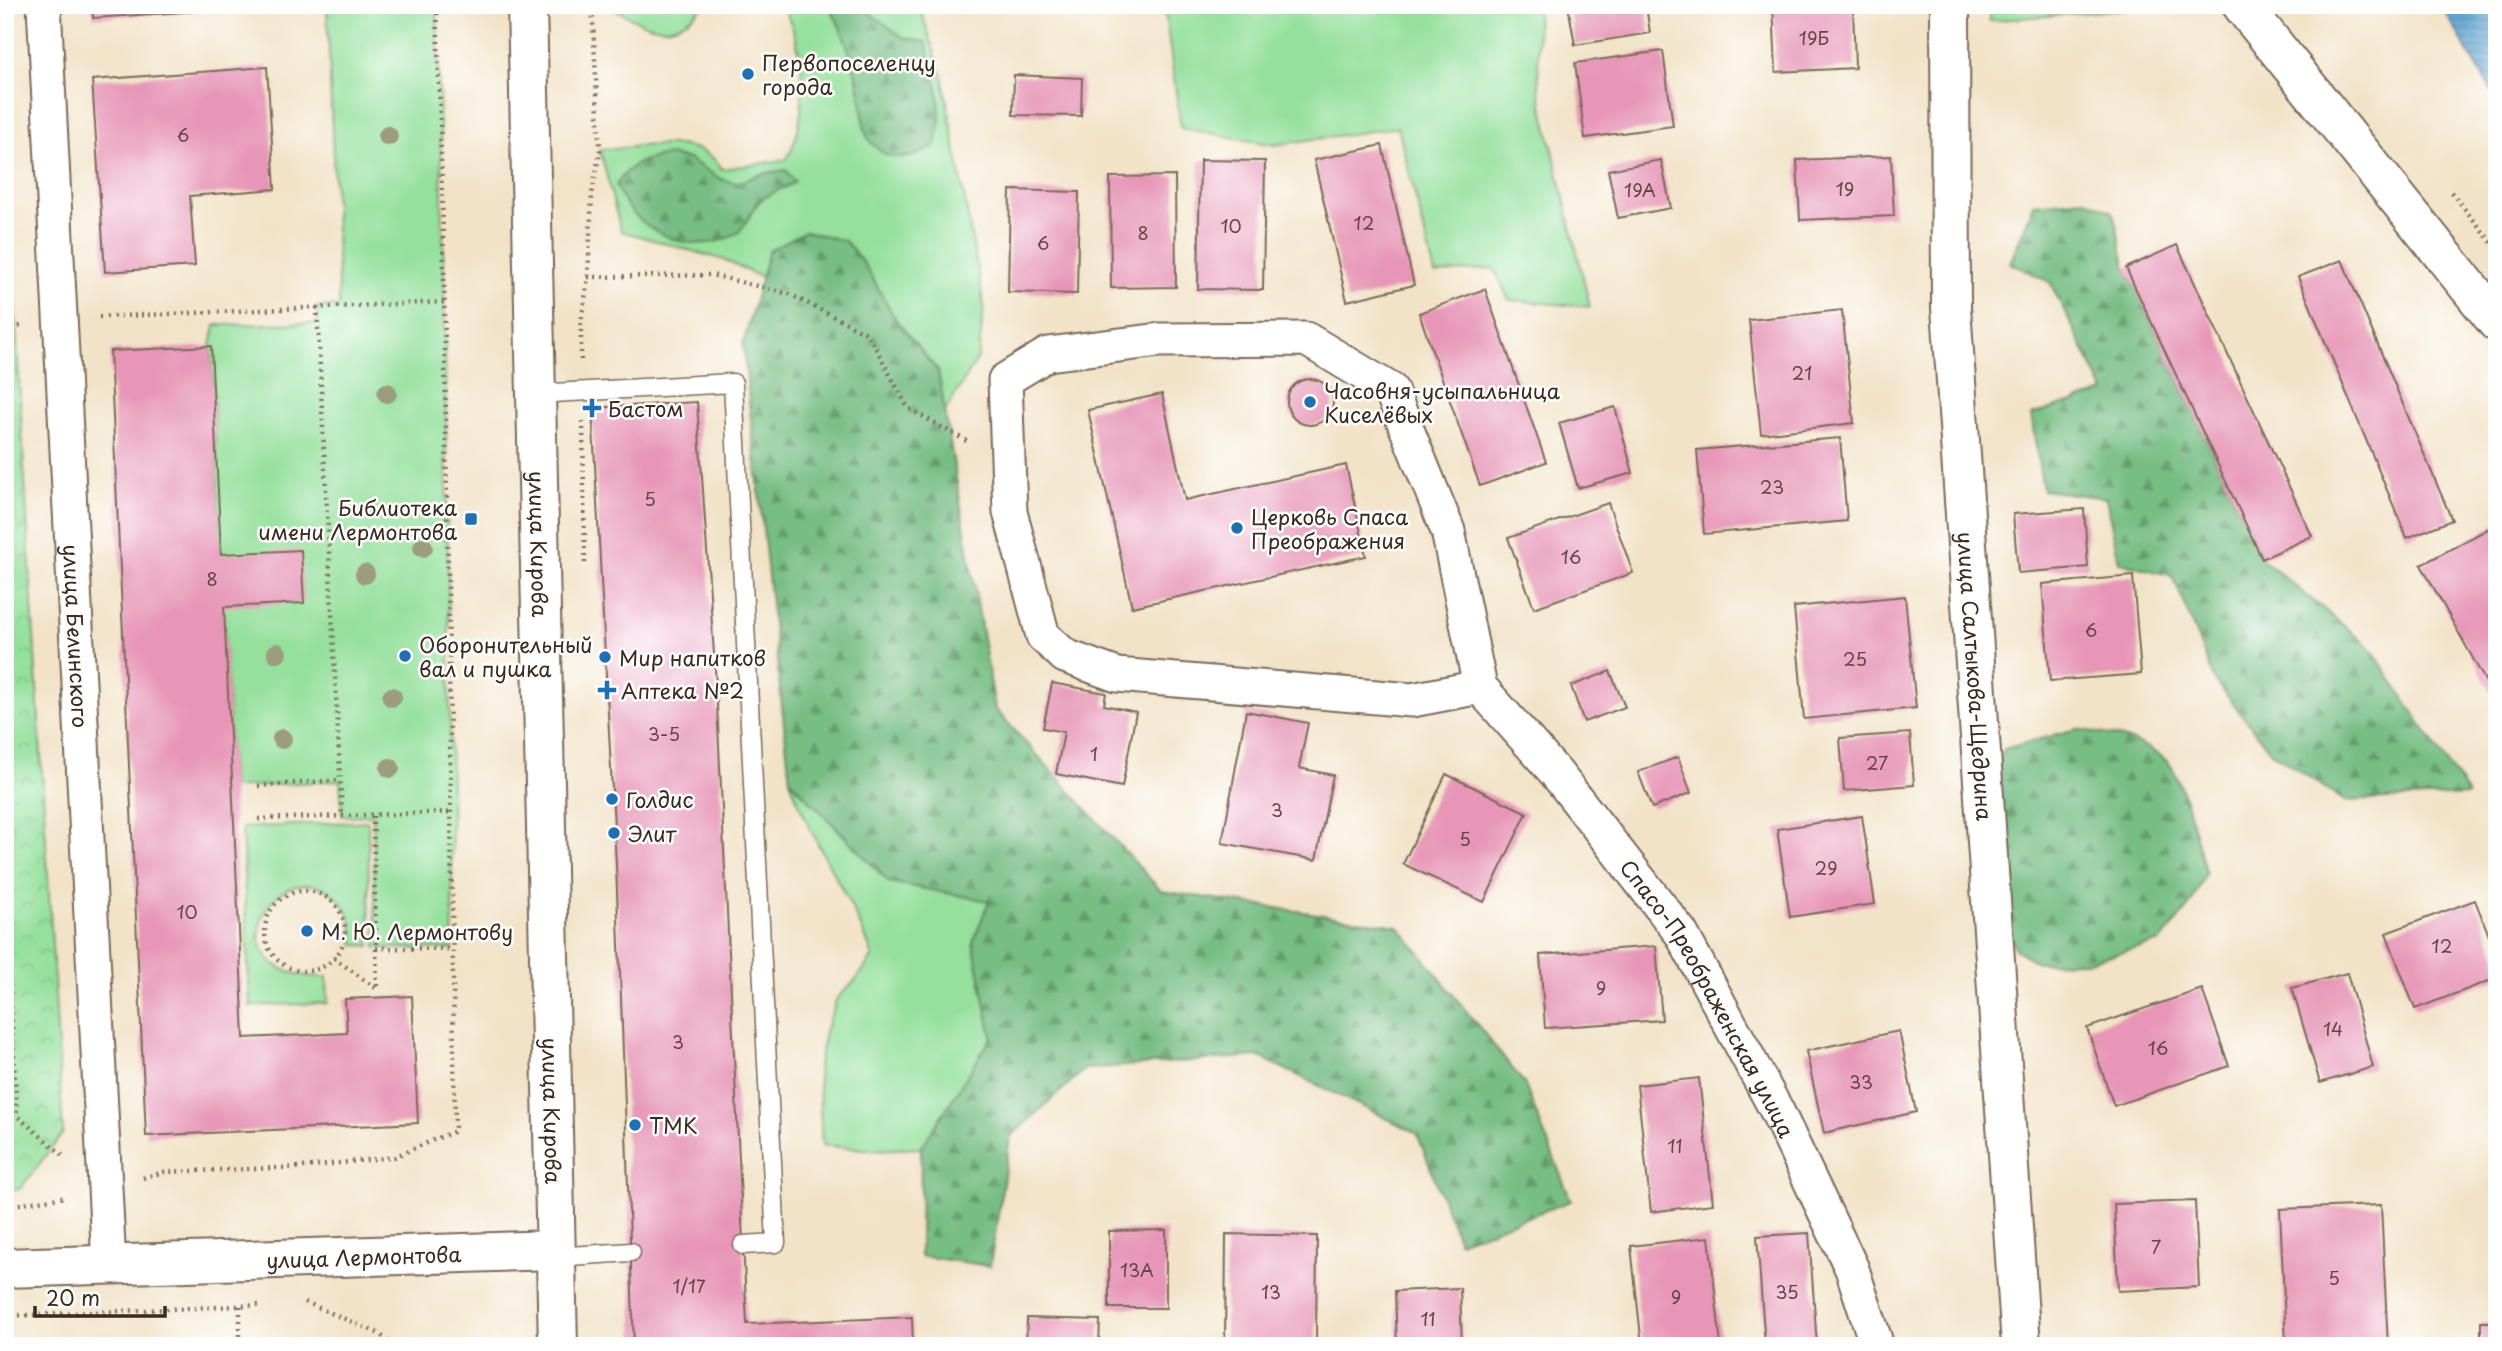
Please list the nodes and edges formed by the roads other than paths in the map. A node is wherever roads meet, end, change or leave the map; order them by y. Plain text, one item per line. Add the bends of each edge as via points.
1 (44, 5) edge
2 (527, 5) edge
3 (1950, 5) edge
4 (2242, 5) edge
5 (2497, 322) edge
6 (535, 394) junction
7 (1480, 687) junction
8 (743, 1245) dead end
9 (631, 1252) dead end
10 (553, 1254) junction
11 (109, 1265) junction
12 (5, 1268) edge
13 (558, 1346) edge
14 (1877, 1346) edge
15 (2021, 1346) edge

1 - 11 street, улица Белинского
2 - 6 main road, улица Кирова
3 - 15 main road, улица Салтыкова-Щедрина via 1951,307
4 - 5 main road
6 - 8 lane via 733,383 776,1243
6 - 10 main road, улица Кирова
7 - 7 street, Спасо-Преображенская улица via 1448,531 1391,390 1306,339 1160,340 1048,355 1005,380 1010,512 1043,636 1065,656 1117,675 1412,700
7 - 14 street, Спасо-Преображенская улица via 1556,773 1681,933 1777,1111 1852,1269
9 - 10 lane
10 - 11 main road, улица Лермонтова
10 - 13 main road, улица Кирова
11 - 12 main road, улица Лермонтова

